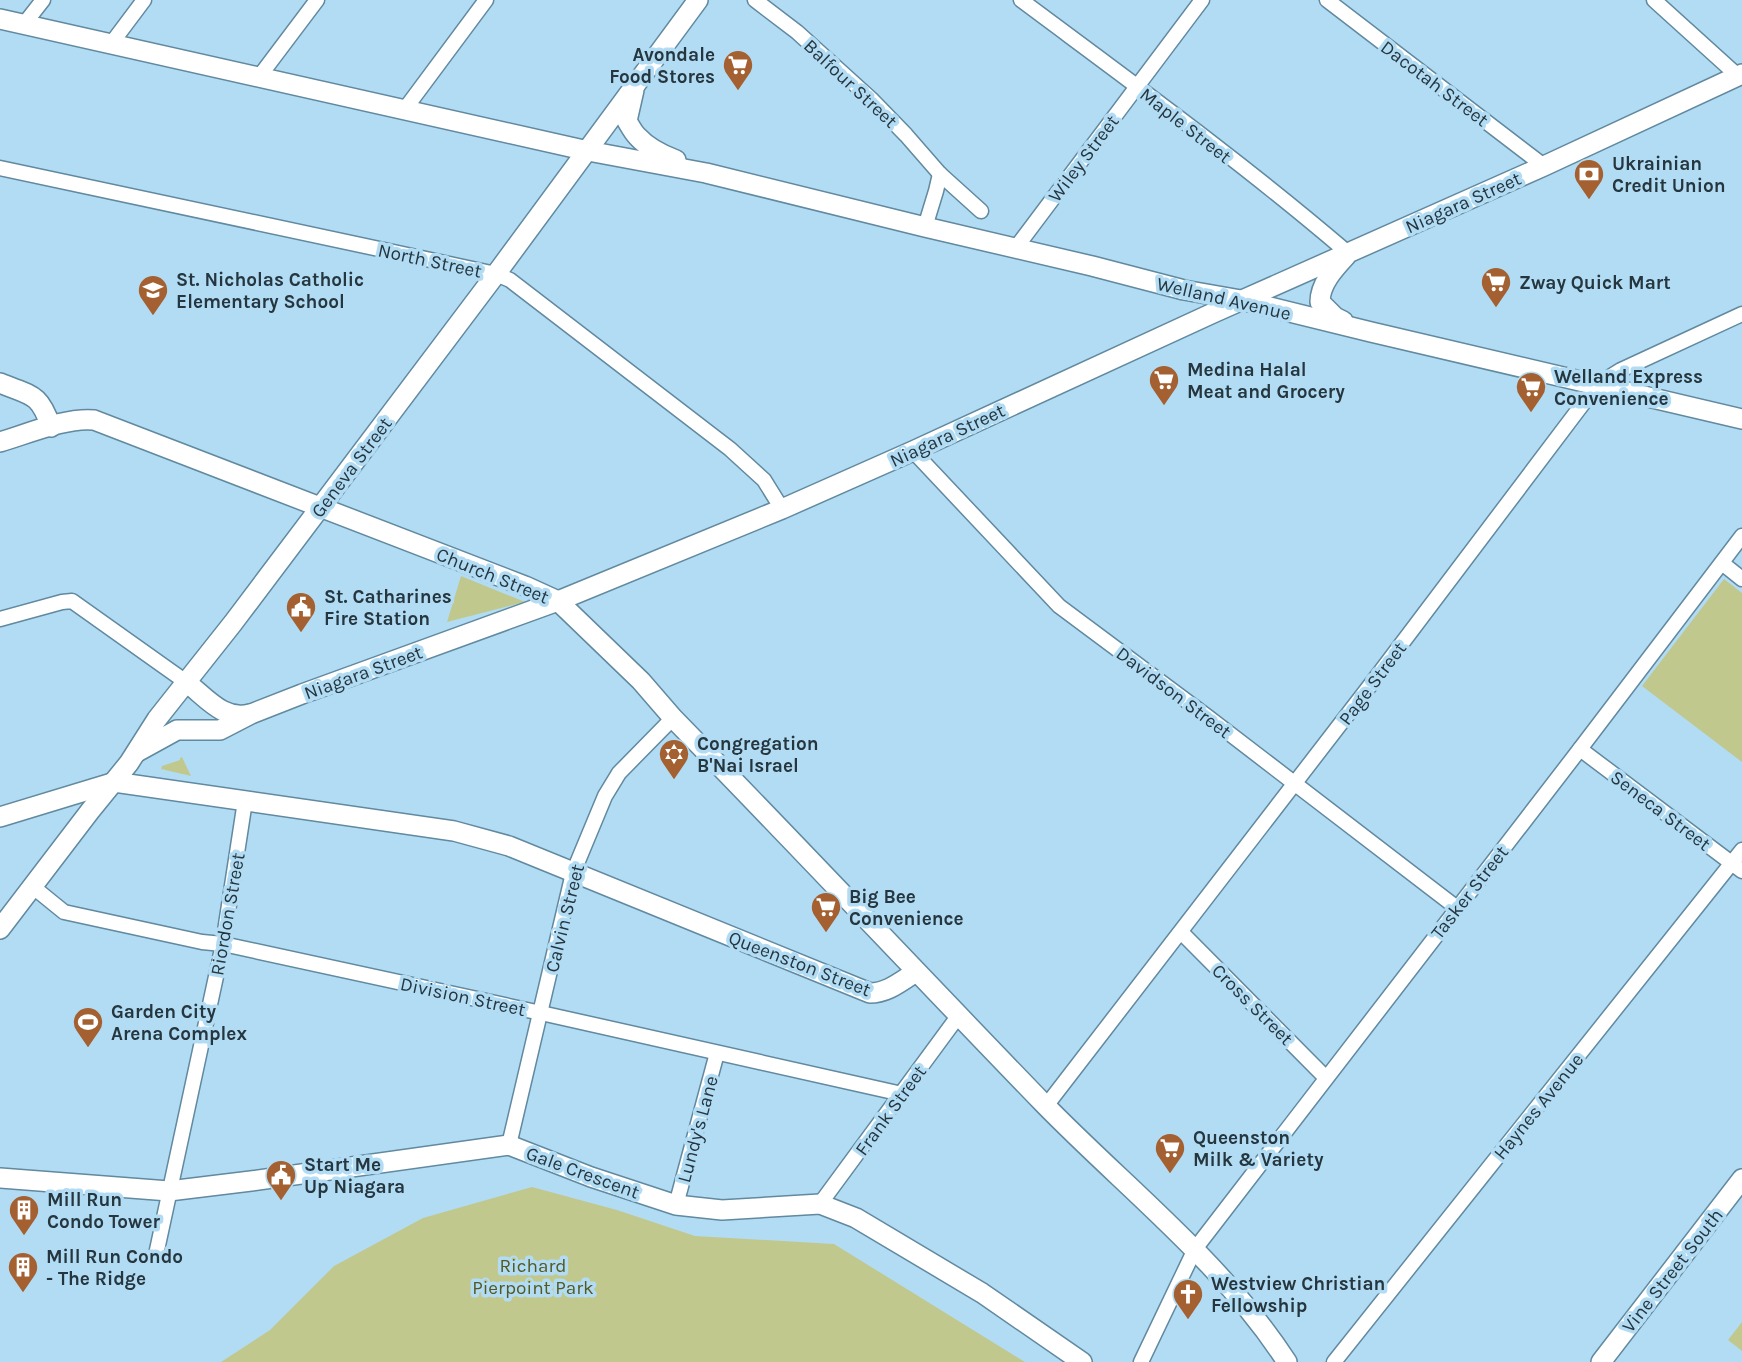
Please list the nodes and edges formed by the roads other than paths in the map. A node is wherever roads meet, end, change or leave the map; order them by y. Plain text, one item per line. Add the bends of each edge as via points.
1 (43, 0) edge
2 (144, 0) edge
3 (317, 0) edge
4 (486, 0) edge
5 (698, 0) edge
6 (755, 0) edge
7 (1021, 0) edge
8 (1202, 0) edge
9 (1327, 0) edge
10 (1661, 2) edge
11 (0, 19) edge
12 (25, 23) junction
13 (111, 44) junction
14 (1740, 75) edge
15 (259, 77) junction
16 (635, 84) junction
17 (1137, 87) junction
18 (405, 109) junction
19 (587, 151) junction
20 (1544, 166) junction
21 (0, 169) edge
22 (706, 173) junction
23 (940, 174) junction
24 (981, 211) dead end
25 (925, 227) junction
26 (1015, 248) junction
27 (1348, 253) junction
28 (496, 274) junction
29 (1241, 300) junction
30 (1742, 314) edge
31 (1360, 330) junction
32 (0, 383) edge
33 (1597, 385) junction
34 (1742, 419) edge
35 (51, 427) junction
36 (0, 442) edge
37 (913, 451) junction
38 (320, 508) junction
39 (782, 509) junction
40 (1742, 536) edge
41 (1722, 563) junction
42 (1742, 579) edge
43 (558, 601) junction
44 (0, 619) edge
45 (186, 682) junction
46 (251, 714) junction
47 (674, 718) junction
48 (1580, 749) junction
49 (137, 752) junction
50 (114, 782) junction
51 (1294, 784) junction
52 (245, 801) junction
53 (0, 817) edge
54 (1742, 850) edge
55 (1737, 867) edge
56 (573, 873) junction
57 (32, 886) junction
58 (1457, 908) junction
59 (0, 929) edge
60 (1181, 932) junction
61 (223, 944) junction
62 (916, 972) junction
63 (541, 1013) junction
64 (959, 1016) junction
65 (717, 1053) junction
66 (1325, 1077) junction
67 (902, 1094) junction
68 (1046, 1106) junction
69 (509, 1145) junction
70 (0, 1178) edge
71 (1742, 1179) edge
72 (169, 1191) junction
73 (820, 1204) junction
74 (676, 1205) junction
75 (1195, 1248) junction
76 (157, 1250) dead end
77 (1082, 1362) edge
78 (1141, 1362) edge
79 (1287, 1362) edge
80 (1334, 1362) edge
81 (1601, 1362) edge

1 - 12 street
2 - 13 street
3 - 15 street
4 - 18 street
5 - 16 main road, Geneva Street
6 - 23 street, Balfour Street via 872,99
7 - 17 street, Maple Street
8 - 17 street, Wiley Street
9 - 20 street, Dacotah Street
10 - 14 street
11 - 12 main road
12 - 13 main road
13 - 15 main road
14 - 20 main road, Niagara Street
15 - 18 main road
16 - 19 main road, Geneva Street
16 - 22 main road via 627,121 636,136 660,154
17 - 26 street, Wiley Street
17 - 27 street, Maple Street
18 - 19 main road
19 - 22 main road
19 - 28 main road, Geneva Street
20 - 27 main road, Niagara Street
21 - 28 street, North Street
22 - 25 main road, Welland Avenue
23 - 24 street, Balfour Street
23 - 25 street
25 - 26 main road, Welland Avenue
26 - 29 main road, Welland Avenue
27 - 29 main road, Niagara Street
27 - 31 main road via 1331,273 1320,302 1335,317
28 - 38 main road, Geneva Street
28 - 39 street, North Street via 730,449 764,480
29 - 31 main road, Welland Avenue
29 - 37 main road, Niagara Street
30 - 33 street, Page Street
31 - 33 main road, Welland Avenue
32 - 35 main road via 39,400
33 - 34 main road, Welland Avenue
33 - 51 street, Page Street
35 - 36 main road, Church Street
35 - 38 main road, Church Street via 94,420
37 - 39 main road, Niagara Street
37 - 51 street, Davidson Street via 1059,606
38 - 43 main road, Church Street
38 - 45 main road, Geneva Street
39 - 43 main road, Niagara Street
40 - 41 street, Tasker Street
41 - 42 street
41 - 48 street, Tasker Street
43 - 46 main road, Niagara Street
43 - 47 main road, Church Street
44 - 45 street via 72,601
45 - 46 main road via 221,711 240,717
45 - 49 main road, Geneva Street
46 - 49 main road, Niagara Street via 220,730 177,730
47 - 56 street, Calvin Street via 619,773
47 - 62 main road, Church Street
48 - 55 street, Seneca Street
48 - 58 street, Tasker Street
49 - 50 main road, Geneva Street
50 - 52 main road, Queenston Street
50 - 53 main road
50 - 57 main road, Geneva Street
51 - 58 street, Davidson Street
51 - 60 street, Page Street
52 - 56 main road, Queenston Street via 454,831 509,846
52 - 61 street, Riordon Street
54 - 55 street, Haynes Avenue
55 - 80 street, Haynes Avenue
56 - 62 main road, Queenston Street via 870,993 888,990
56 - 63 street, Calvin Street
57 - 59 main road, Geneva Street
57 - 61 street, Division Street via 64,912
58 - 66 street, Tasker Street
60 - 66 street, Cross Street
60 - 68 street, Page Street
61 - 63 street, Division Street
61 - 72 street, Riordon Street
62 - 64 main road
63 - 65 street, Division Street
63 - 69 street, Calvin Street
64 - 67 street, Frank Street
64 - 68 main road
65 - 67 street, Division Street
65 - 74 street, Lundy's Lane
66 - 75 street, Tasker Street
67 - 73 street, Frank Street
68 - 75 main road
69 - 72 main road, Gale Crescent
69 - 74 main road, Gale Crescent
70 - 72 main road, Gale Crescent
71 - 81 main road, Vine Street South
72 - 76 street, Riordon Street
73 - 74 main road, Gale Crescent via 722,1210
73 - 77 main road, Gale Crescent via 856,1218 982,1293
75 - 78 street, Tasker Street
75 - 79 main road

